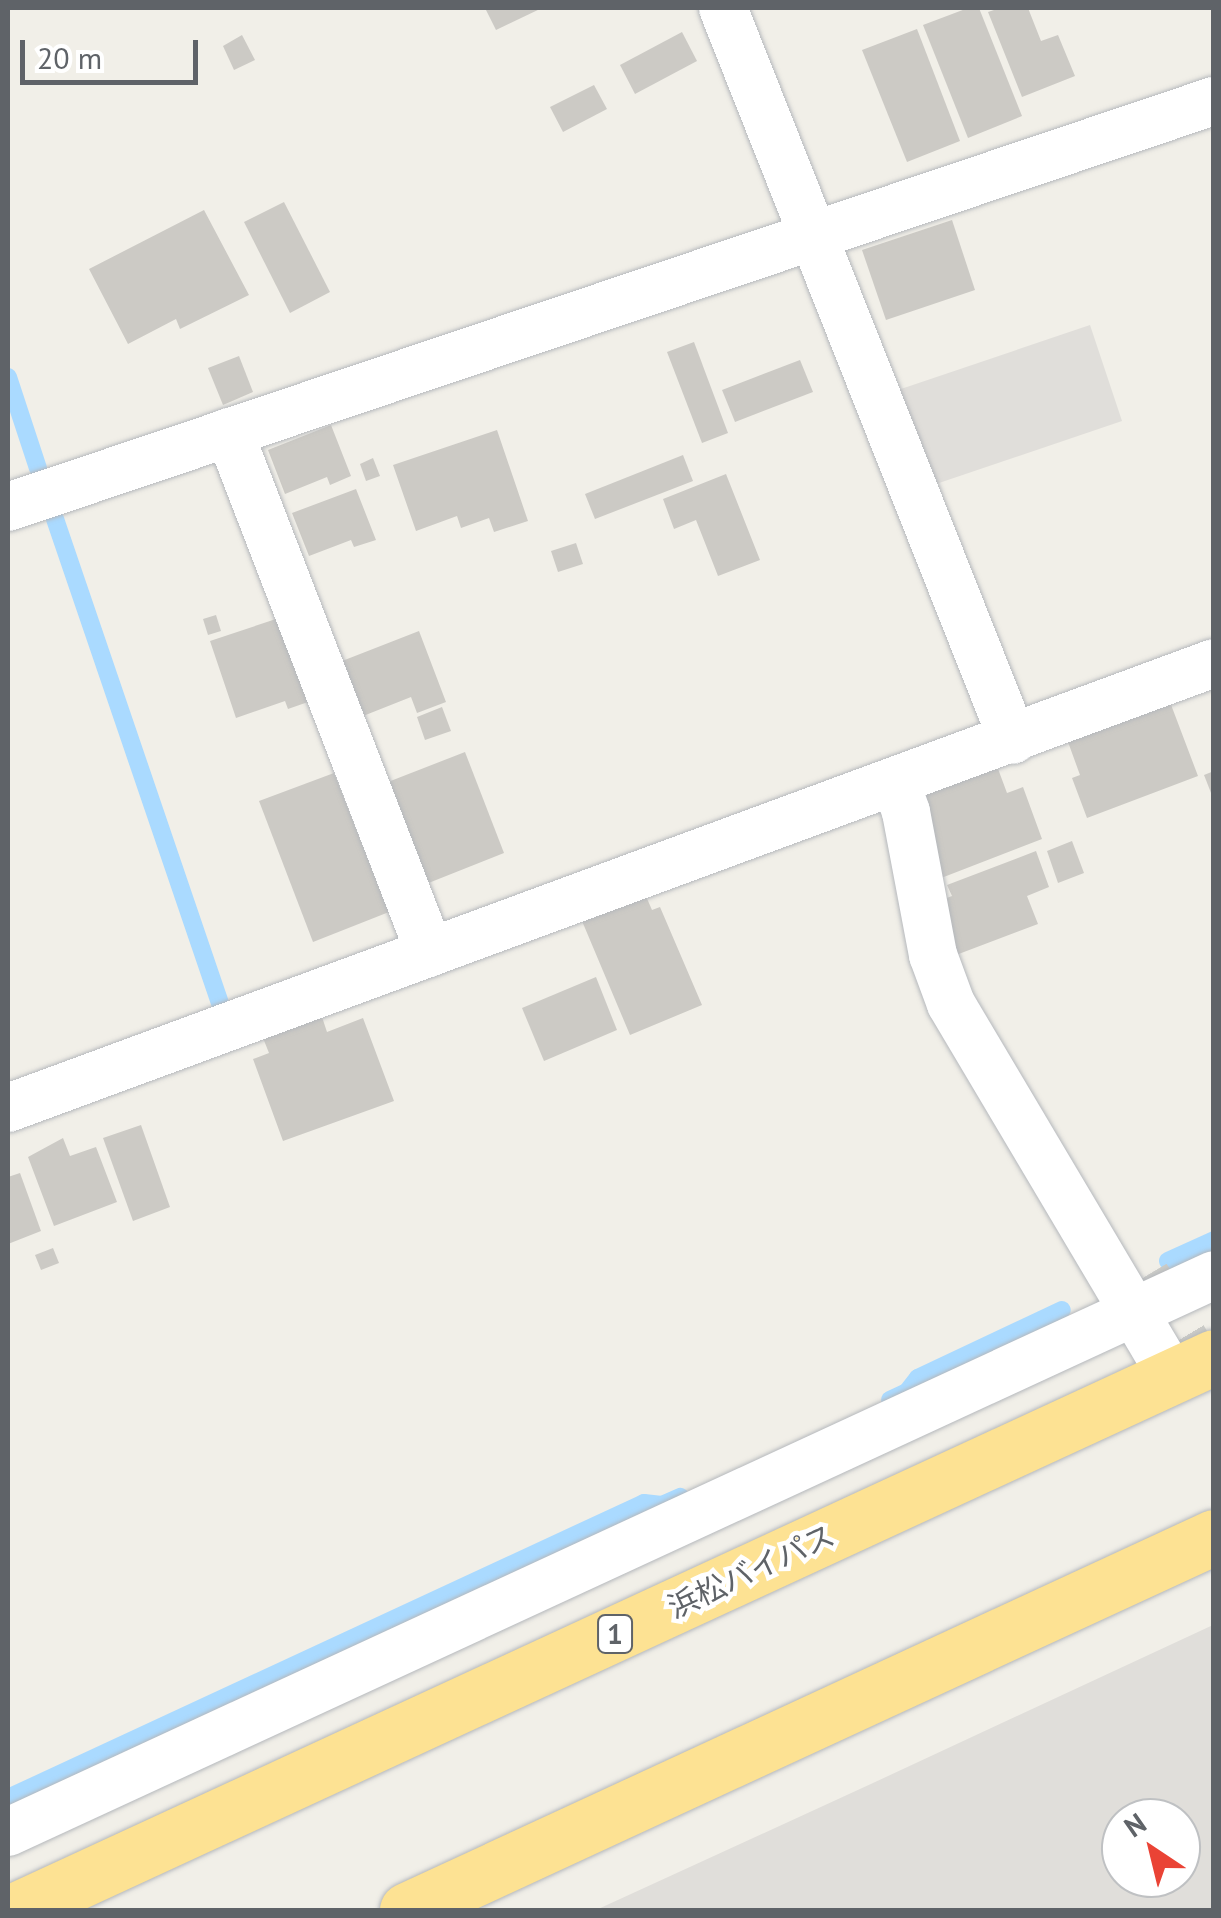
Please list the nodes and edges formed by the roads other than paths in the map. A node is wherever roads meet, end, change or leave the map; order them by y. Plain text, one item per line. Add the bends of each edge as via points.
1 (723, 8) edge
2 (1214, 101) edge
3 (814, 235) junction
4 (229, 432) junction
5 (8, 507) edge
6 (1214, 663) edge
7 (1013, 740) junction
8 (896, 783) junction
9 (430, 953) junction
10 (8, 1108) edge
11 (1214, 1274) edge
12 (1140, 1294) junction
13 (1193, 1367) edge
14 (1214, 1537) edge
15 (8, 1832) edge
16 (16, 1910) edge
17 (407, 1910) edge

1 - 3 street
2 - 3 street
3 - 4 street
3 - 7 street
4 - 5 street
4 - 9 street
6 - 7 street
7 - 8 street
8 - 9 street
8 - 12 street via 933,955 966,1032 991,1016
9 - 10 street
11 - 12 street
12 - 13 street
12 - 15 street
13 - 16 highway, 浜松バイパス / 1
14 - 17 highway

